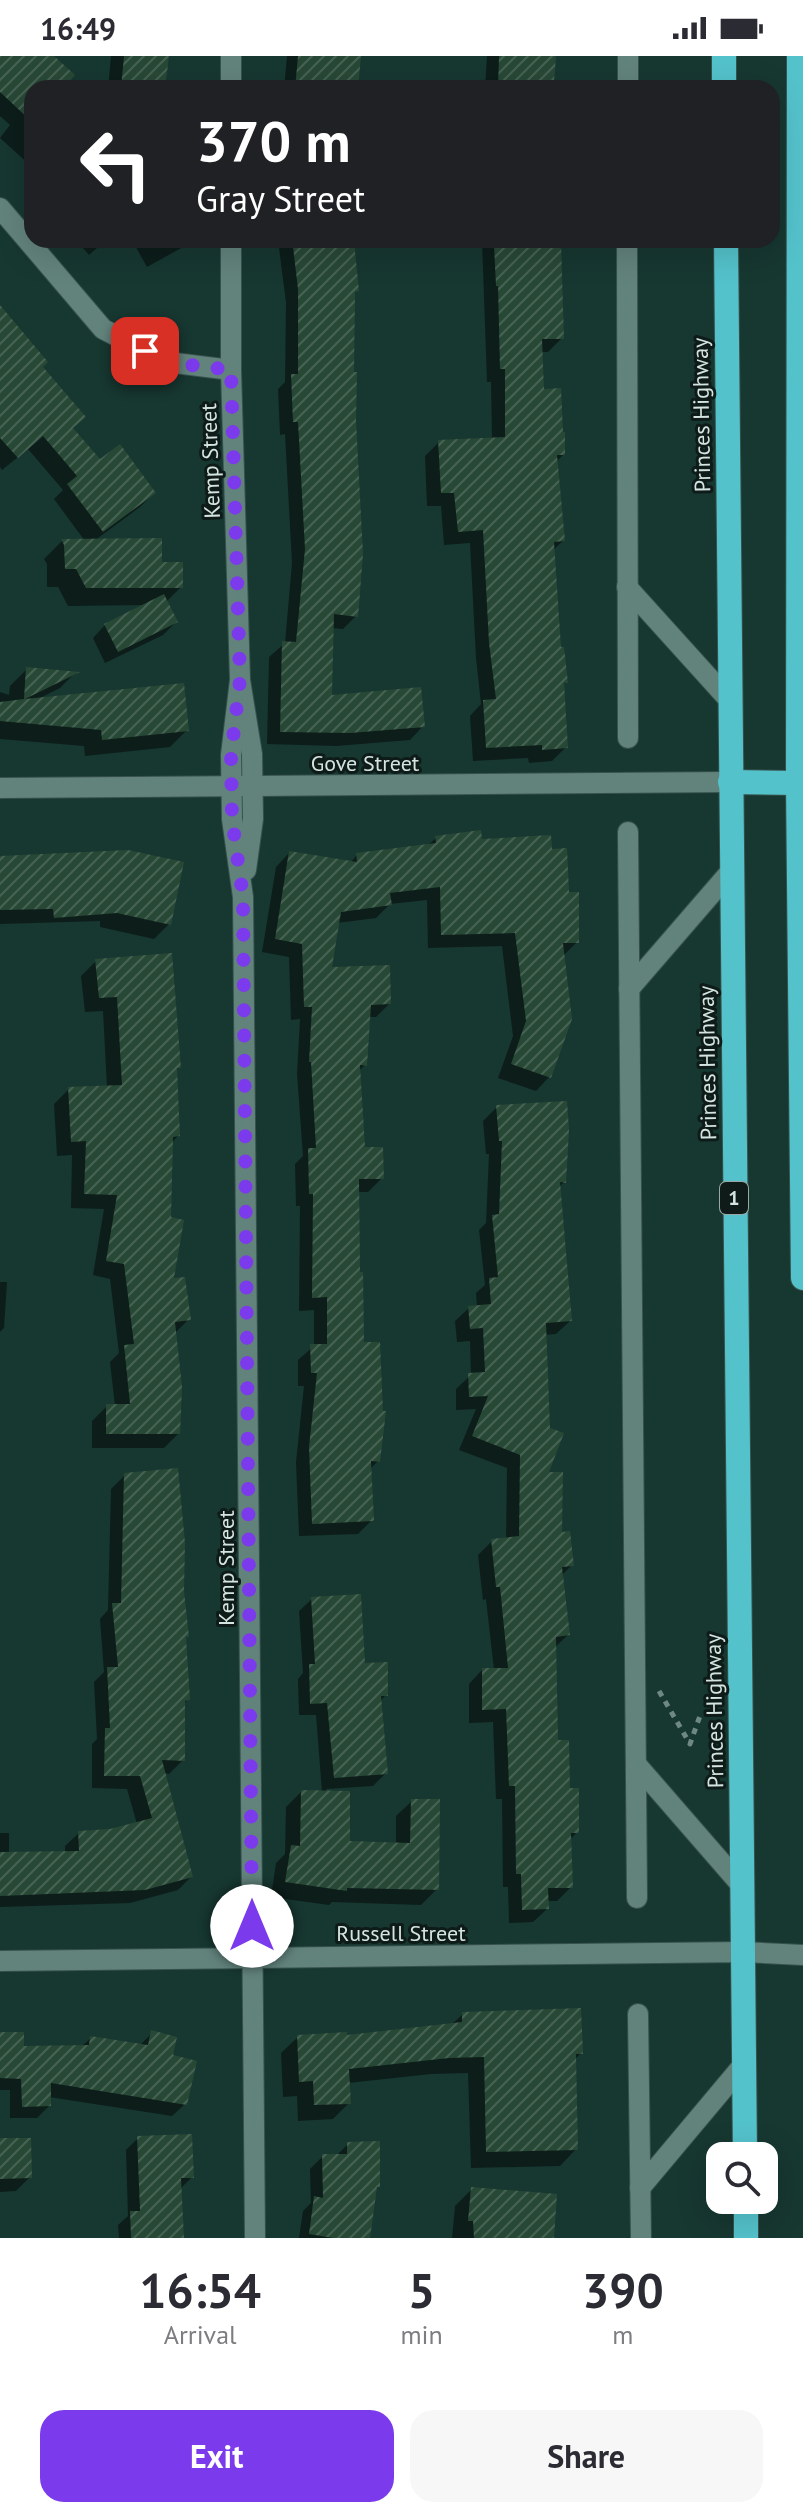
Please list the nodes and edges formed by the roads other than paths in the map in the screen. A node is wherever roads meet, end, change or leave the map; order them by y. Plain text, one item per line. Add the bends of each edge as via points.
1 (231, 56) edge
2 (628, 56) edge
3 (724, 56) edge
4 (799, 56) edge
5 (231, 80) edge
6 (628, 80) edge
7 (724, 80) edge
8 (801, 94) edge
9 (0, 208) edge
10 (24, 236) edge
11 (34, 248) edge
12 (231, 248) edge
13 (627, 248) edge
14 (726, 248) edge
15 (231, 370) junction
16 (627, 587) junction
17 (730, 701) junction
18 (628, 738) dead end
19 (730, 782) junction
20 (800, 783) edge
21 (0, 788) edge
22 (242, 788) junction
23 (628, 832) dead end
24 (731, 871) junction
25 (629, 989) junction
26 (803, 1278) edge
27 (636, 1764) junction
28 (742, 1886) junction
29 (637, 1898) dead end
30 (743, 1952) junction
31 (803, 1955) edge
32 (252, 1958) junction
33 (0, 1961) edge
34 (638, 2014) dead end
35 (744, 2064) junction
36 (745, 2142) edge
37 (640, 2188) junction
38 (746, 2214) edge
39 (255, 2238) edge
40 (641, 2238) edge
41 (746, 2238) edge

1 - 5 street
2 - 6 street
3 - 7 highway
4 - 8 highway
8 - 20 highway
9 - 10 street
11 - 15 street via 103,329 167,362
12 - 15 street, Kemp Street
13 - 16 street
14 - 17 highway, Princes Highway / 1
15 - 22 street, Kemp Street via 240,680 231,755
16 - 17 street
16 - 18 street
17 - 19 highway, Princes Highway / 1
19 - 20 highway
19 - 22 street, Gove Street
19 - 24 highway, Princes Highway / 1
20 - 26 highway
21 - 22 street, Gove Street
22 - 32 street, Kemp Street via 253,819 243,897
23 - 25 street
24 - 25 street
24 - 28 highway, Princes Highway / 1
25 - 27 street
27 - 28 street
27 - 29 street
28 - 30 highway, Princes Highway / 1
30 - 31 street, Russell Street
30 - 32 street, Russell Street
30 - 35 highway, Princes Highway / 1
32 - 33 street, Russell Street
32 - 39 street, Kemp Street
34 - 37 street
35 - 36 highway, Princes Highway / 1
35 - 37 street
37 - 40 street
38 - 41 highway

